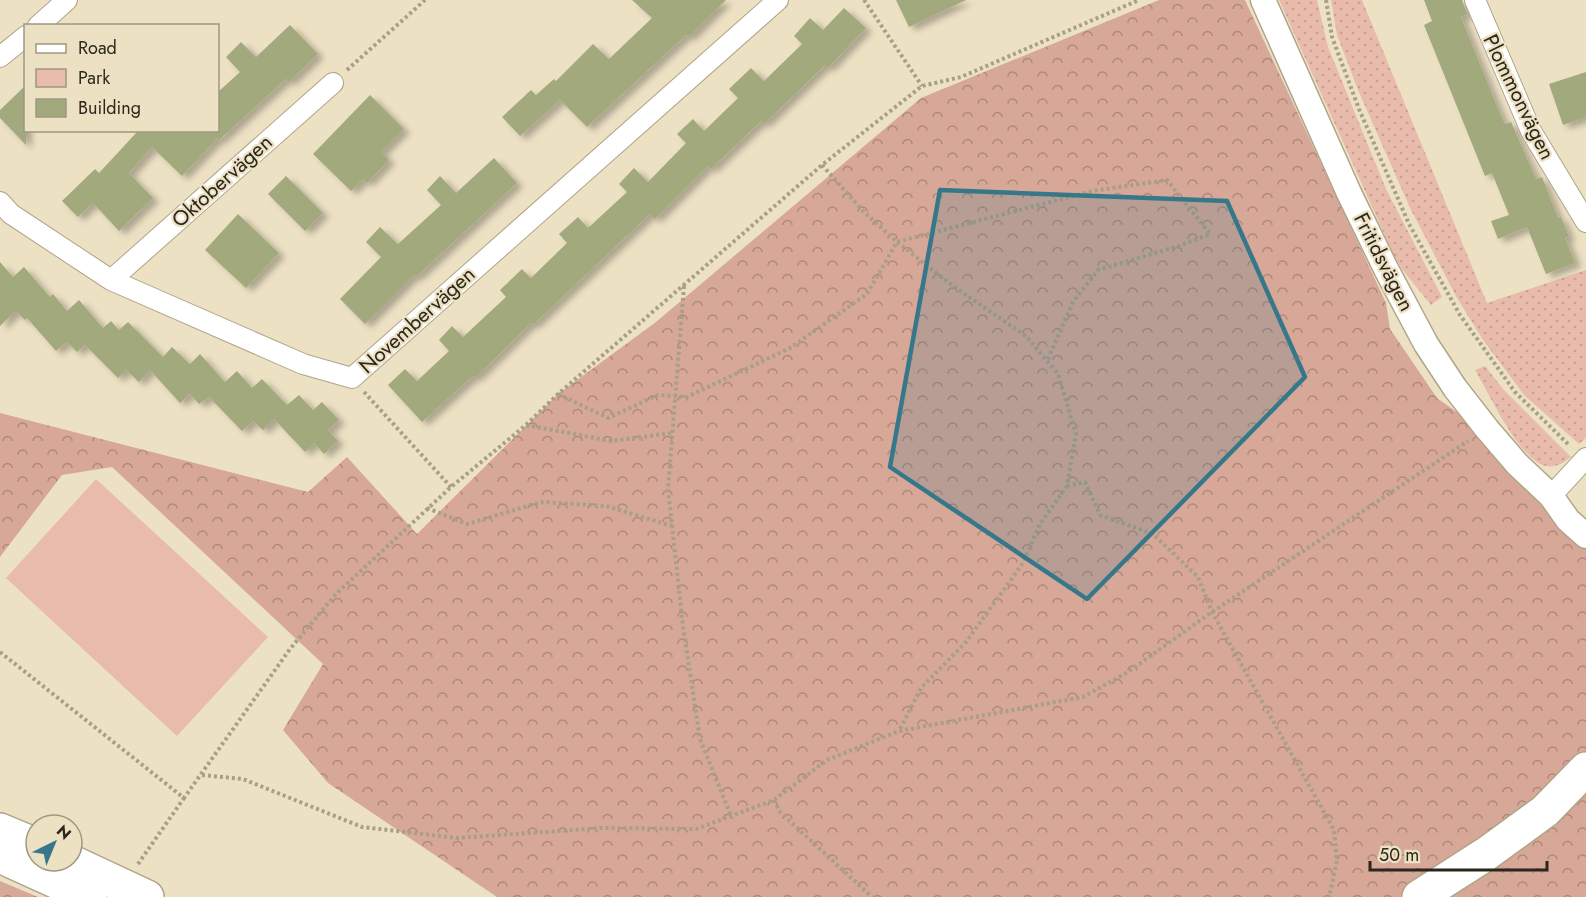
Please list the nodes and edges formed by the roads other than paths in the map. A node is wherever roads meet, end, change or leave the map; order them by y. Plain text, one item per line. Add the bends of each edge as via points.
1 (68, 0) edge
2 (778, 0) edge
3 (1263, 0) edge
4 (1475, 0) edge
5 (40, 24) edge
6 (24, 38) edge
7 (0, 57) edge
8 (333, 83) road end
9 (0, 202) edge
10 (1583, 207) edge
11 (111, 280) junction
12 (1585, 459) edge
13 (1551, 496) junction
14 (1586, 513) edge
15 (1586, 536) edge
16 (1586, 769) edge
17 (0, 830) edge
18 (24, 840) edge
19 (0, 856) edge
20 (84, 868) edge
21 (90, 897) edge
22 (147, 897) edge
23 (1419, 897) edge

1 - 5 street
2 - 11 street, Novembervägen via 352,378 303,364
3 - 13 street, Fritidsvägen via 1349,193 1426,344 1487,429
4 - 10 street, Plommonvägen via 1531,131
6 - 7 street
8 - 11 street, Oktobervägen
9 - 11 street, Novembervägen via 11,214
12 - 13 street
13 - 14 street, Fritidsvägen via 1570,501
13 - 15 street, Fritidsvägen via 1568,520
16 - 23 highway via 1545,811
17 - 18 highway
19 - 21 highway
20 - 22 highway

